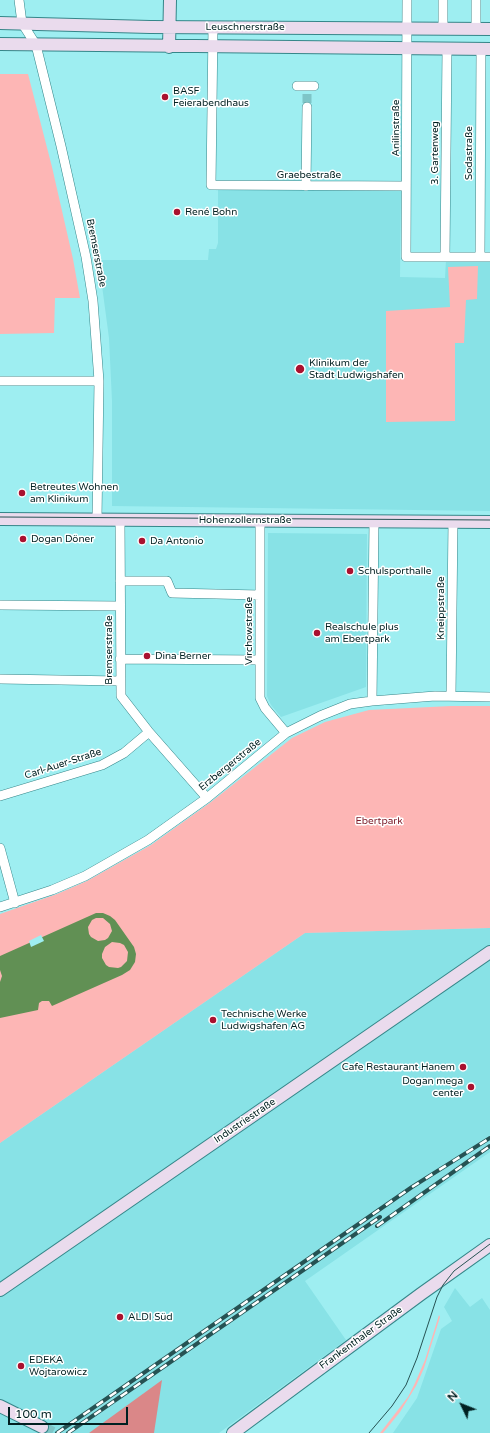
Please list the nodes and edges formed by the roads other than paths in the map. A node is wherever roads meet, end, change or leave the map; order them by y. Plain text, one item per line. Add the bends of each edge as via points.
1 (19, 0) edge
2 (170, 0) edge
3 (408, 0) edge
4 (443, 0) edge
5 (476, 0) edge
6 (0, 23) edge
7 (22, 23) junction
8 (169, 27) junction
9 (213, 27) junction
10 (407, 28) junction
11 (443, 29) junction
12 (476, 29) junction
13 (490, 29) edge
14 (0, 44) edge
15 (36, 45) junction
16 (169, 47) junction
17 (213, 47) junction
18 (407, 49) junction
19 (447, 49) junction
20 (486, 49) edge
21 (307, 107) tunnel mouth
22 (306, 186) junction
23 (406, 186) junction
24 (445, 257) junction
25 (480, 257) junction
26 (490, 257) edge
27 (0, 381) edge
28 (99, 381) junction
29 (0, 519) edge
30 (97, 519) junction
31 (120, 519) junction
32 (260, 520) junction
33 (374, 521) junction
34 (453, 521) junction
35 (490, 522) edge
36 (120, 580) junction
37 (260, 595) junction
38 (0, 605) edge
39 (120, 606) junction
40 (120, 659) junction
41 (260, 660) junction
42 (0, 679) edge
43 (120, 681) junction
44 (451, 696) junction
45 (490, 697) edge
46 (372, 701) junction
47 (149, 732) junction
48 (286, 733) junction
49 (0, 796) edge
50 (206, 798) junction
51 (0, 848) edge
52 (15, 903) junction
53 (0, 907) edge
54 (490, 952) edge
55 (490, 1245) edge
56 (0, 1290) edge
57 (0, 1406) edge
58 (42, 1427) tunnel mouth
59 (233, 1433) edge

1 - 7 street, Bremserstraße
2 - 8 street
3 - 10 street, Anilinstraße
4 - 11 street
5 - 12 street
6 - 7 street, Leuschnerstraße
7 - 8 street, Leuschnerstraße
7 - 15 street, Bremserstraße
8 - 9 street, Leuschnerstraße
8 - 16 street
9 - 10 street, Leuschnerstraße
9 - 17 street
10 - 11 street, Leuschnerstraße
10 - 18 street, Anilinstraße
11 - 12 street, Leuschnerstraße
12 - 13 street, Leuschnerstraße
14 - 15 street, Leuschnerstraße
15 - 16 street, Leuschnerstraße
15 - 28 street, Bremserstraße via 86,257 94,301
16 - 17 street, Leuschnerstraße
17 - 18 street, Leuschnerstraße
17 - 22 street, Graebestraße via 211,185
18 - 19 street, Leuschnerstraße
18 - 23 street, Anilinstraße
19 - 20 street, Leuschnerstraße
19 - 24 street, 3. Gartenweg
20 - 25 street, Sodastraße
21 - 22 street
22 - 23 street, Graebestraße
23 - 24 street, Anilinstraße via 406,257
24 - 25 street
25 - 26 street
27 - 28 street
28 - 30 street, Bremserstraße
29 - 30 street, Hohenzollernstraße
30 - 31 street, Hohenzollernstraße
31 - 32 street, Hohenzollernstraße
31 - 36 street, Bremserstraße
32 - 33 street, Hohenzollernstraße
32 - 37 street, Virchowstraße
33 - 34 street, Hohenzollernstraße
33 - 46 street
34 - 35 street, Hohenzollernstraße
34 - 44 street, Kneippstraße
36 - 37 street via 167,581 172,593
36 - 39 street, Bremserstraße
37 - 41 street, Virchowstraße
38 - 39 street
39 - 40 street, Bremserstraße
40 - 41 street
40 - 43 street, Bremserstraße
41 - 48 street, Virchowstraße via 260,698
42 - 43 street
43 - 47 street, Bremserstraße via 121,696
44 - 45 street, Erzbergerstraße
44 - 46 street, Erzbergerstraße
46 - 48 street, Erzbergerstraße via 350,704
47 - 49 street, Carl-Auer-Straße via 124,753 102,764
47 - 50 street, Bremserstraße
48 - 50 street, Erzbergerstraße
50 - 52 street, Erzbergerstraße via 148,840 85,876
51 - 52 street
52 - 53 street, Erzbergerstraße
54 - 56 street, Industriestraße
55 - 59 street, Frankenthaler Straße
57 - 58 street

